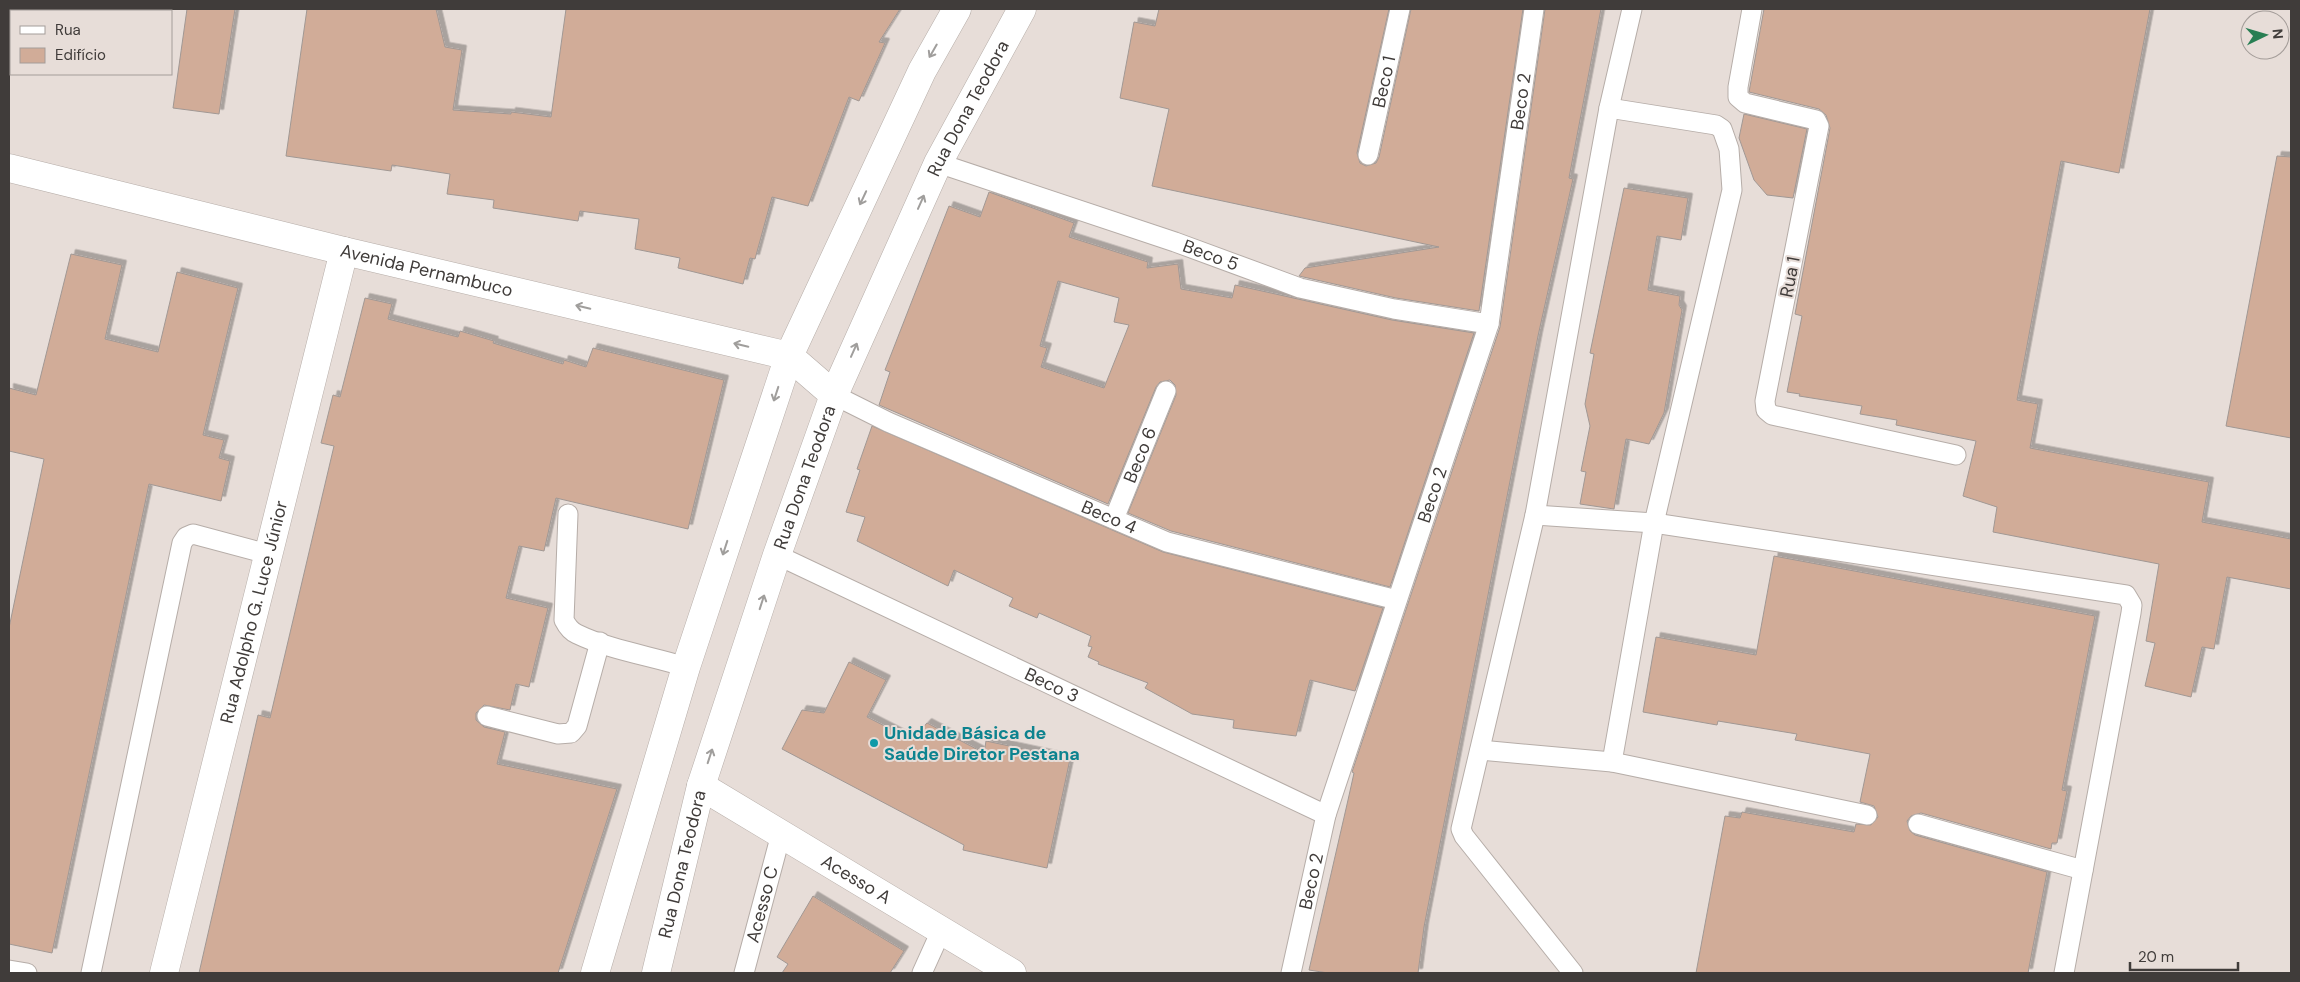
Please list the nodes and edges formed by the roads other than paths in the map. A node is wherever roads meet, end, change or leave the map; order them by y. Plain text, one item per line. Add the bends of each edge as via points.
1 (957, 9) edge
2 (1022, 9) edge
3 (1400, 9) edge
4 (1534, 9) edge
5 (1632, 9) edge
6 (1752, 9) edge
7 (1609, 108) junction
8 (1368, 155) dead end
9 (938, 163) junction
10 (9, 168) edge
11 (344, 251) junction
12 (1489, 324) junction
13 (789, 356) junction
14 (1166, 391) dead end
15 (834, 395) junction
16 (1956, 454) dead end
17 (568, 514) dead end
18 (1535, 515) junction
19 (1114, 519) junction
20 (1654, 523) junction
21 (268, 554) junction
22 (777, 555) junction
23 (1398, 600) junction
24 (600, 642) junction
25 (686, 667) junction
26 (487, 716) dead end
27 (1480, 750) junction
28 (1612, 762) junction
29 (701, 786) junction
30 (1326, 815) junction
31 (1867, 815) dead end
32 (1918, 824) dead end
33 (781, 834) junction
34 (2084, 870) junction
35 (942, 931) junction
36 (9, 970) edge
37 (27, 973) edge
38 (91, 973) edge
39 (164, 973) edge
40 (595, 973) edge
41 (656, 973) edge
42 (744, 973) edge
43 (922, 973) edge
44 (1012, 973) edge
45 (1290, 973) edge
46 (1573, 973) edge
47 (2064, 973) edge

1 -> 13 main road via 922,70
2 - 9 main road, Rua Dona Teodora
3 - 8 lane, Beco 1
4 - 12 lane, Beco 2
5 - 7 lane
6 - 16 lane, Rua 1 via 1738,97 1745,103 1816,120 1819,126 1765,401 1766,410 1772,415
7 - 18 lane
7 - 20 lane via 1716,125 1722,129 1729,148 1732,190
9 - 12 lane, Beco 5 via 1175,242 1300,288 1394,309
15 -> 9 main road, Rua Dona Teodora
10 - 11 main road, Avenida Pernambuco
13 -> 11 main road, Avenida Pernambuco
11 - 21 main road, Rua Adolpho G. Luce Júnior
12 - 23 lane, Beco 2
13 - 15 main road, Avenida Pernambuco
13 -> 25 main road
14 - 19 lane, Beco 6
15 - 19 lane, Beco 4 via 888,422
15 - 22 main road, Rua Dona Teodora
17 - 24 lane via 564,620 576,634
18 - 20 lane
18 - 27 lane
19 - 23 lane, Beco 4 via 1167,542
20 - 28 lane
20 - 34 lane via 2126,595 2132,605
21 - 38 lane via 193,534 182,543
21 - 39 main road, Rua Adolpho G. Luce Júnior
29 -> 22 main road, Rua Dona Teodora
22 - 30 lane, Beco 3
23 - 30 lane, Beco 2
24 - 25 lane
24 - 26 lane via 577,726 571,733 558,734
25 - 40 main road
27 - 28 lane
27 - 46 lane via 1461,829
28 - 31 lane
29 - 33 main road, Acesso A
29 - 41 main road, Rua Dona Teodora
30 - 45 lane, Beco 2
32 - 34 lane
33 - 35 main road, Acesso A
33 - 42 lane, Acesso C
34 - 47 lane
35 - 43 lane
35 - 44 main road, Acesso A
36 - 37 lane

